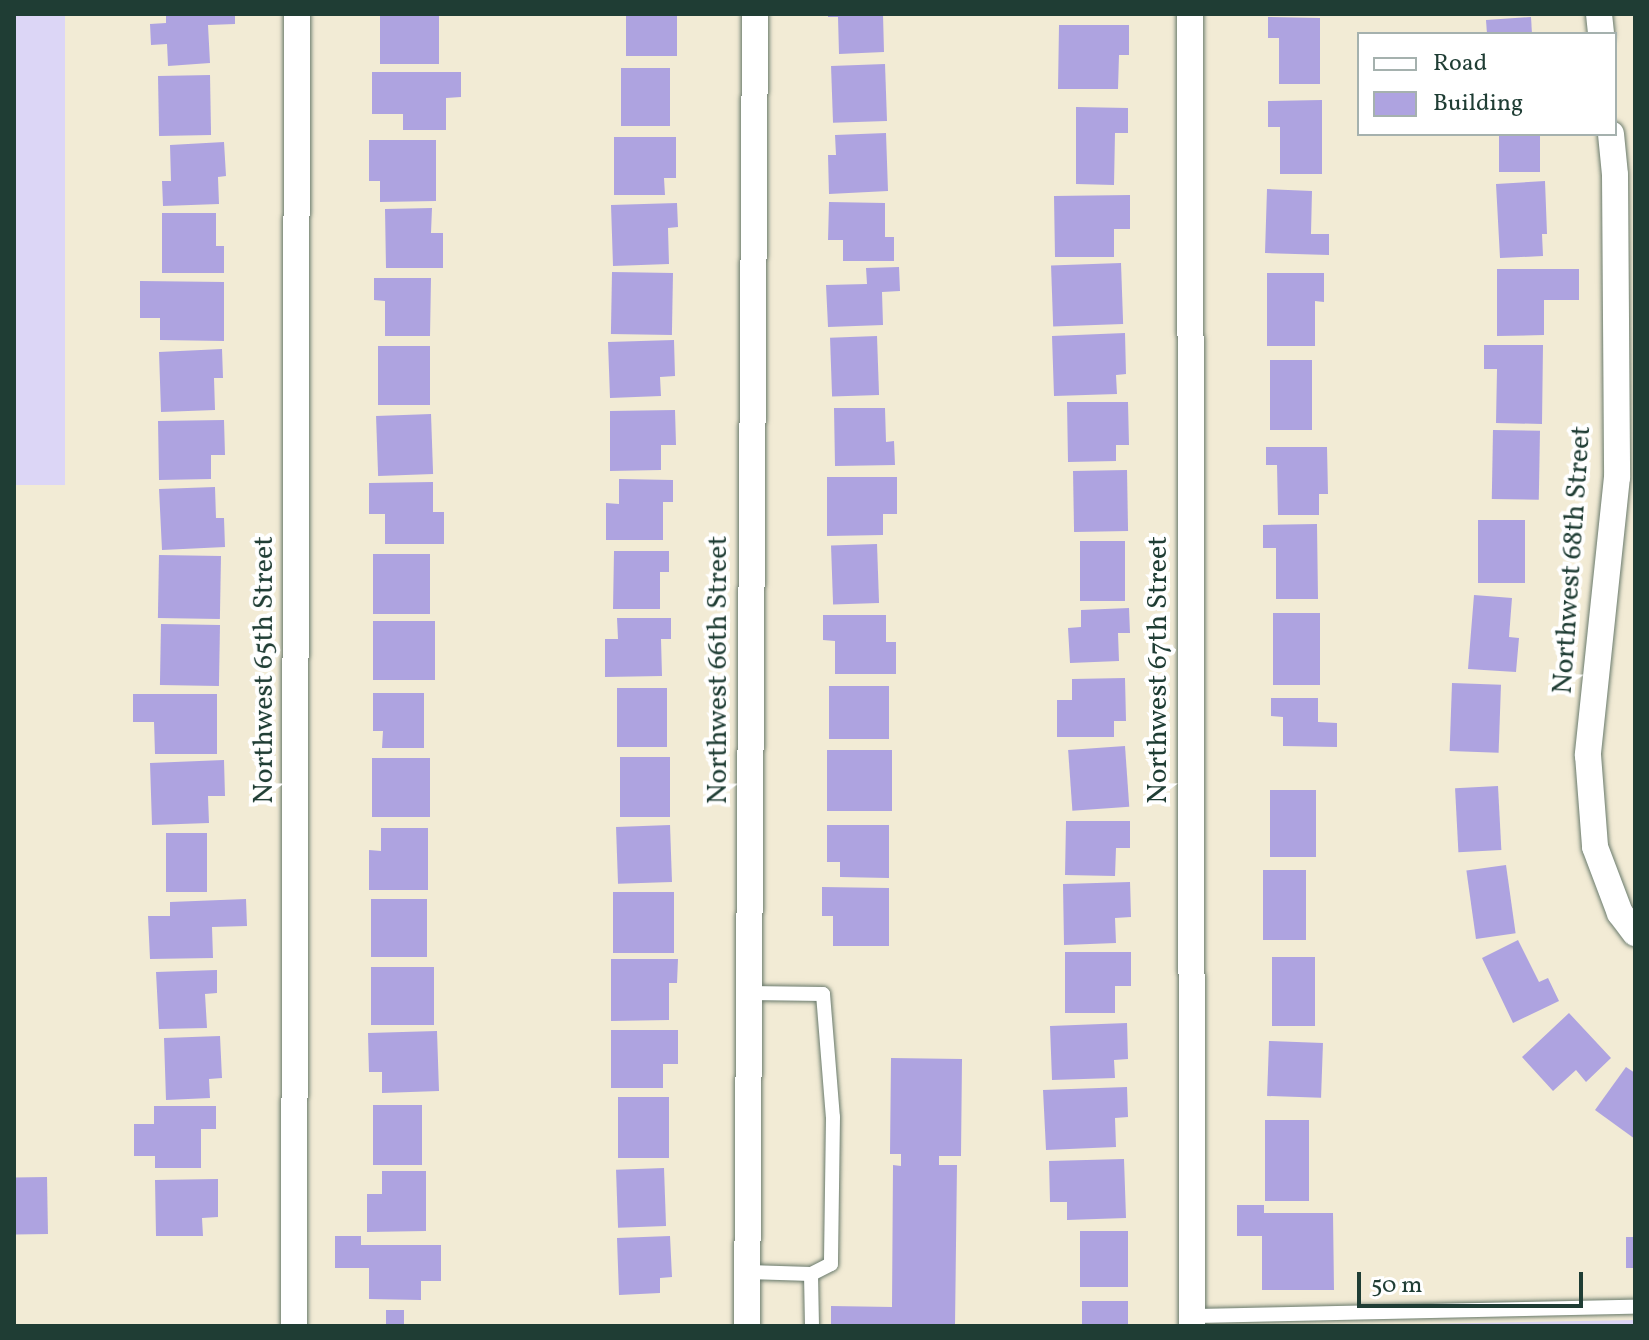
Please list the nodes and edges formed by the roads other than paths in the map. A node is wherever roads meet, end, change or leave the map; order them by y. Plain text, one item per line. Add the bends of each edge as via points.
1 (297, 14) edge
2 (755, 14) edge
3 (1190, 14) edge
4 (1611, 136) edge
5 (1635, 933) edge
6 (749, 993) junction
7 (748, 1272) junction
8 (811, 1274) junction
9 (1635, 1307) edge
10 (1325, 1320) edge
11 (1192, 1321) edge
12 (294, 1326) edge
13 (747, 1326) edge
14 (812, 1326) edge

1 - 12 street, Northwest 65th Street
2 - 6 street, Northwest 66th Street
3 - 11 street, Northwest 67th Street
4 - 5 street, Northwest 68th Street via 1617,477 1588,755 1595,847 1620,913
6 - 7 street, Northwest 66th Street
6 - 8 lane via 823,994 833,1117 831,1264
7 - 8 lane
7 - 13 street, Northwest 66th Street
8 - 14 lane
9 - 10 lane
10 - 11 lane

